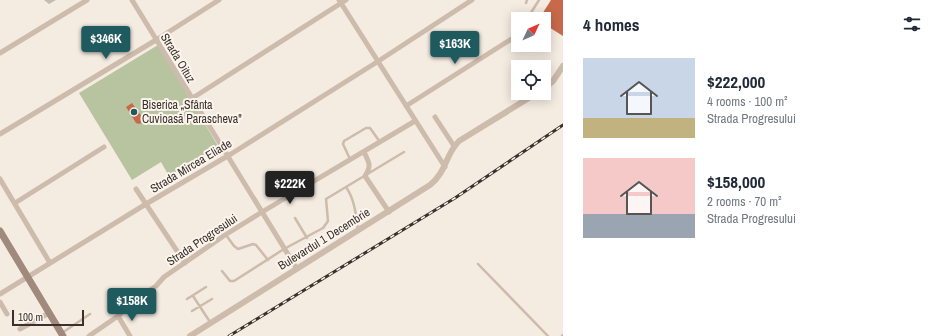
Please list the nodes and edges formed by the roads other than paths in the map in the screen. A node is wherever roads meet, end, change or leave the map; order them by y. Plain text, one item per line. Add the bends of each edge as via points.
1 (87, 0) edge
2 (132, 0) edge
3 (219, 0) edge
4 (346, 0) edge
5 (472, 0) edge
6 (539, 0) edge
7 (340, 2) edge
8 (531, 12) edge
9 (511, 39) edge
10 (156, 40) junction
11 (0, 53) edge
12 (377, 62) junction
13 (563, 66) edge
14 (561, 74) edge
15 (551, 83) edge
16 (191, 98) junction
17 (526, 100) edge
18 (406, 106) junction
19 (435, 117) dead end
20 (415, 121) junction
21 (0, 134) edge
22 (380, 142) junction
23 (454, 146) junction
24 (104, 147) dead end
25 (364, 152) junction
26 (404, 152) dead end
27 (228, 156) junction
28 (350, 160) junction
29 (445, 167) junction
30 (365, 176) junction
31 (0, 179) edge
32 (346, 187) junction
33 (136, 189) dead end
34 (15, 204) junction
35 (146, 204) junction
36 (262, 212) junction
37 (389, 212) junction
38 (294, 218) dead end
39 (0, 231) edge
40 (358, 231) junction
41 (225, 235) junction
42 (307, 238) junction
43 (284, 249) junction
44 (268, 260) junction
45 (50, 263) junction
46 (185, 263) junction
47 (478, 264) dead end
48 (297, 269) junction
49 (222, 271) dead end
50 (28, 277) junction
51 (206, 287) dead end
52 (0, 294) edge
53 (193, 296) junction
54 (187, 299) dead end
55 (212, 299) dead end
56 (0, 302) edge
57 (200, 306) junction
58 (192, 311) dead end
59 (49, 312) junction
60 (7, 314) dead end
61 (90, 314) dead end
62 (118, 316) junction
63 (210, 323) junction
64 (20, 329) dead end
65 (62, 334) edge
66 (89, 336) edge
67 (130, 336) edge
68 (190, 336) edge
69 (548, 336) edge

1 - 11 street
2 - 10 street, Strada Oituz
3 - 10 street
4 - 7 street
5 - 12 street, Strada Mircea Eliade
6 - 8 lane
7 - 12 street
7 - 16 street
9 - 18 street
10 - 16 street, Strada Oituz
10 - 21 street
12 - 18 street
12 - 27 street, Strada Mircea Eliade
13 - 14 street
14 - 15 street
16 - 27 street, Strada Oituz
17 - 23 street, Bulevardul 1 Decembrie
18 - 20 street
19 - 23 street
20 - 22 street, Strada Progresului
20 - 29 street
22 - 25 street, Strada Progresului
22 - 28 lane via 370,128 344,141 342,144
23 - 29 street, Bulevardul 1 Decembrie
24 - 34 street
25 - 28 street, Strada Progresului
25 - 30 street via 370,164
26 - 30 lane
27 - 35 street, Strada Mircea Eliade
27 - 36 street, Strada Oituz
28 - 36 street, Strada Progresului
29 - 37 street, Bulevardul 1 Decembrie via 430,185
30 - 32 lane
30 - 37 street
31 - 34 street
32 - 40 lane via 355,207
32 - 42 lane via 326,199 328,221 323,228
33 - 35 street
34 - 45 street
35 - 45 street, Strada Mircea Eliade
35 - 46 street
36 - 41 street, Strada Progresului
36 - 43 street, Strada Oituz
37 - 40 street, Bulevardul 1 Decembrie
38 - 42 lane
39 - 50 main road
40 - 48 street, Bulevardul 1 Decembrie
41 - 44 lane via 238,249 256,245
41 - 46 street, Strada Progresului
42 - 43 lane
43 - 44 lane
43 - 48 street, Strada Oituz
44 - 49 lane via 234,281 230,281
45 - 50 street, Strada Mircea Eliade
46 - 62 street, Strada Progresului via 164,277
47 - 69 lane
48 - 63 street, Bulevardul 1 Decembrie
50 - 52 street, Strada Mircea Eliade
50 - 59 main road
51 - 53 lane
53 - 54 lane
53 - 57 lane
55 - 57 lane
56 - 60 street
57 - 58 lane
57 - 63 lane
59 - 64 street
59 - 65 main road
61 - 65 lane
62 - 66 street, Strada Progresului
62 - 67 street
63 - 68 street, Bulevardul 1 Decembrie

